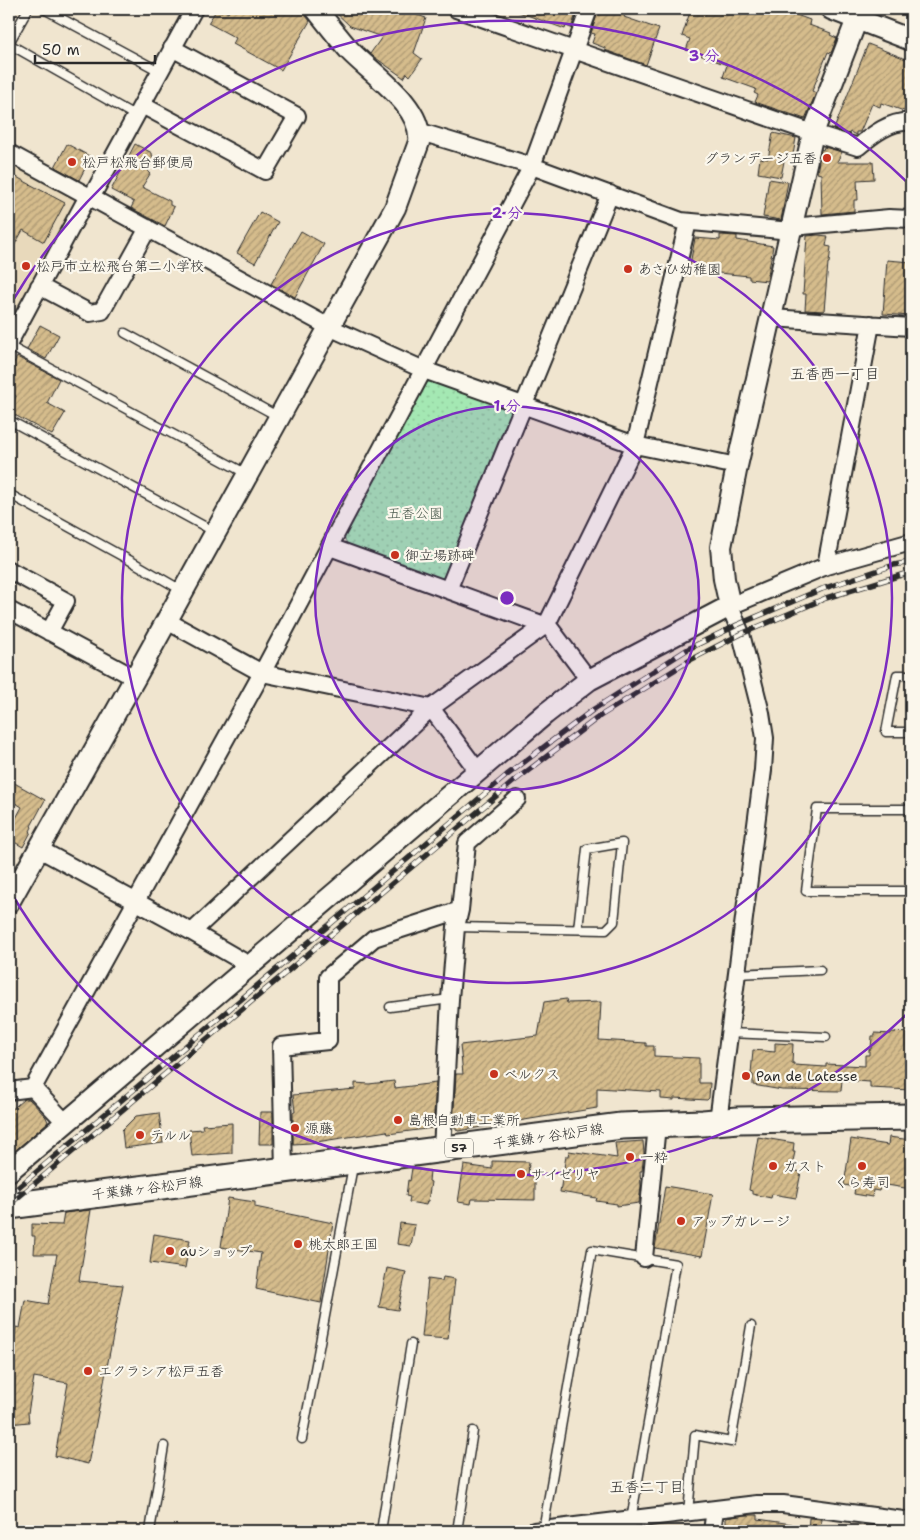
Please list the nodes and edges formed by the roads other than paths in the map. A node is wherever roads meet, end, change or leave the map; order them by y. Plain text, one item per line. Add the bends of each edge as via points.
1 (28, 9) edge
2 (44, 9) edge
3 (194, 9) edge
4 (316, 9) edge
5 (456, 9) edge
6 (589, 9) edge
7 (831, 9) edge
8 (857, 19) junction
9 (911, 40) edge
10 (9, 44) edge
11 (172, 48) junction
12 (575, 50) junction
13 (161, 72) junction
14 (139, 110) junction
15 (911, 122) edge
16 (420, 132) junction
17 (813, 133) junction
18 (9, 153) edge
19 (532, 166) junction
20 (610, 194) junction
21 (90, 197) junction
22 (911, 219) edge
23 (688, 222) junction
24 (148, 228) junction
25 (791, 229) junction
26 (39, 286) junction
27 (771, 318) junction
28 (872, 324) junction
29 (911, 326) edge
30 (329, 327) junction
31 (125, 333) dead end
32 (9, 344) edge
33 (424, 370) junction
34 (524, 406) junction
35 (279, 417) junction
36 (9, 420) edge
37 (635, 445) junction
38 (737, 466) junction
39 (247, 475) junction
40 (9, 494) edge
41 (215, 532) junction
42 (911, 542) edge
43 (330, 547) junction
44 (826, 566) junction
45 (9, 570) edge
46 (448, 590) junction
47 (183, 591) junction
48 (730, 606) junction
49 (9, 610) edge
50 (167, 621) junction
51 (546, 624) junction
52 (49, 632) junction
53 (262, 673) junction
54 (911, 675) edge
55 (135, 678) junction
56 (589, 680) junction
57 (431, 708) junction
58 (911, 732) edge
59 (477, 770) junction
60 (517, 799) dead end
61 (911, 809) edge
62 (39, 849) junction
63 (911, 891) edge
64 (9, 902) edge
65 (136, 902) junction
66 (460, 910) junction
67 (456, 928) junction
68 (578, 929) junction
69 (192, 932) junction
70 (249, 965) junction
71 (820, 970) dead end
72 (736, 974) junction
73 (450, 999) junction
74 (390, 1007) dead end
75 (728, 1033) junction
76 (826, 1037) dead end
77 (33, 1088) junction
78 (9, 1091) edge
79 (911, 1118) edge
80 (718, 1121) junction
81 (64, 1122) junction
82 (657, 1125) junction
83 (442, 1150) junction
84 (353, 1161) junction
85 (284, 1170) junction
86 (9, 1171) edge
87 (11, 1211) edge
88 (644, 1258) junction
89 (751, 1326) dead end
90 (411, 1344) dead end
91 (473, 1431) dead end
92 (302, 1439) dead end
93 (164, 1446) dead end
94 (716, 1510) junction
95 (688, 1513) junction
96 (904, 1524) edge
97 (630, 1525) edge
98 (150, 1531) edge
99 (382, 1531) edge
100 (456, 1531) edge
101 (540, 1531) edge
102 (712, 1531) edge

1 - 10 lane
2 - 13 lane
3 - 11 street
4 - 16 street via 350,50 405,103
5 - 12 street
6 - 12 street
7 - 8 street
8 - 9 street
8 - 17 street
10 - 14 lane
11 - 13 street
11 - 14 street via 297,116 265,171
12 - 17 street
12 - 19 street
13 - 14 street
14 - 21 street
15 - 17 street via 881,130 858,147
16 - 19 street
16 - 30 street via 394,208
17 - 25 street
18 - 21 street
19 - 20 street
19 - 33 street
20 - 23 street
20 - 34 street
21 - 24 street
21 - 26 street
22 - 25 street via 889,218
23 - 25 street
23 - 37 street
24 - 26 street via 102,311 90,313
24 - 30 street
25 - 27 street
26 - 32 street
27 - 28 street
27 - 38 street
28 - 29 street
28 - 44 street
30 - 33 street
30 - 35 street
31 - 35 lane
32 - 39 lane
33 - 34 street
33 - 43 street
34 - 37 street
34 - 46 street
35 - 39 street
36 - 41 lane
37 - 38 street
37 - 51 street
38 - 48 street via 721,547
39 - 41 street
40 - 47 lane
41 - 47 street
42 - 44 street
43 - 46 street
43 - 53 street
44 - 48 street
45 - 52 street via 66,600
46 - 51 street
47 - 50 street
48 - 56 street
48 - 72 street via 743,644 765,738
49 - 52 street
50 - 53 street
50 - 55 street
51 - 56 street
51 - 57 street
52 - 55 street
53 - 57 street
53 - 65 street
54 - 58 lane via 897,675 886,732
55 - 62 street
56 - 59 street
57 - 59 street
57 - 69 street
59 - 70 street
60 - 66 street via 467,843
61 - 63 lane via 816,809 806,891
62 - 64 street
62 - 65 street
65 - 69 street
65 - 77 street
66 - 67 street
66 - 85 street via 374,938 328,977 328,1041 281,1046
67 - 68 lane
67 - 73 street
68 - 68 lane via 606,930 614,922 622,844 587,849
69 - 70 street
70 - 81 street
71 - 72 lane
72 - 75 street
73 - 74 lane
73 - 83 street
75 - 76 lane
75 - 80 street
77 - 78 street
77 - 81 street
79 - 80 main road, 千葉鎌ヶ谷松戸線 / 57
80 - 82 main road, 千葉鎌ヶ谷松戸線 / 57
81 - 86 street
82 - 83 main road, 千葉鎌ヶ谷松戸線 / 57 via 621,1126
82 - 88 street
83 - 84 main road, 千葉鎌ヶ谷松戸線 / 57
84 - 85 main road, 千葉鎌ヶ谷松戸線 / 57
84 - 92 lane
85 - 87 main road, 千葉鎌ヶ谷松戸線 / 57
88 - 97 lane via 676,1264
88 - 101 lane via 592,1250
89 - 95 lane via 731,1442 695,1435
90 - 99 lane
91 - 100 lane
93 - 98 lane
94 - 95 street
94 - 96 street via 783,1504
94 - 102 street
95 - 97 street
97 - 101 street

